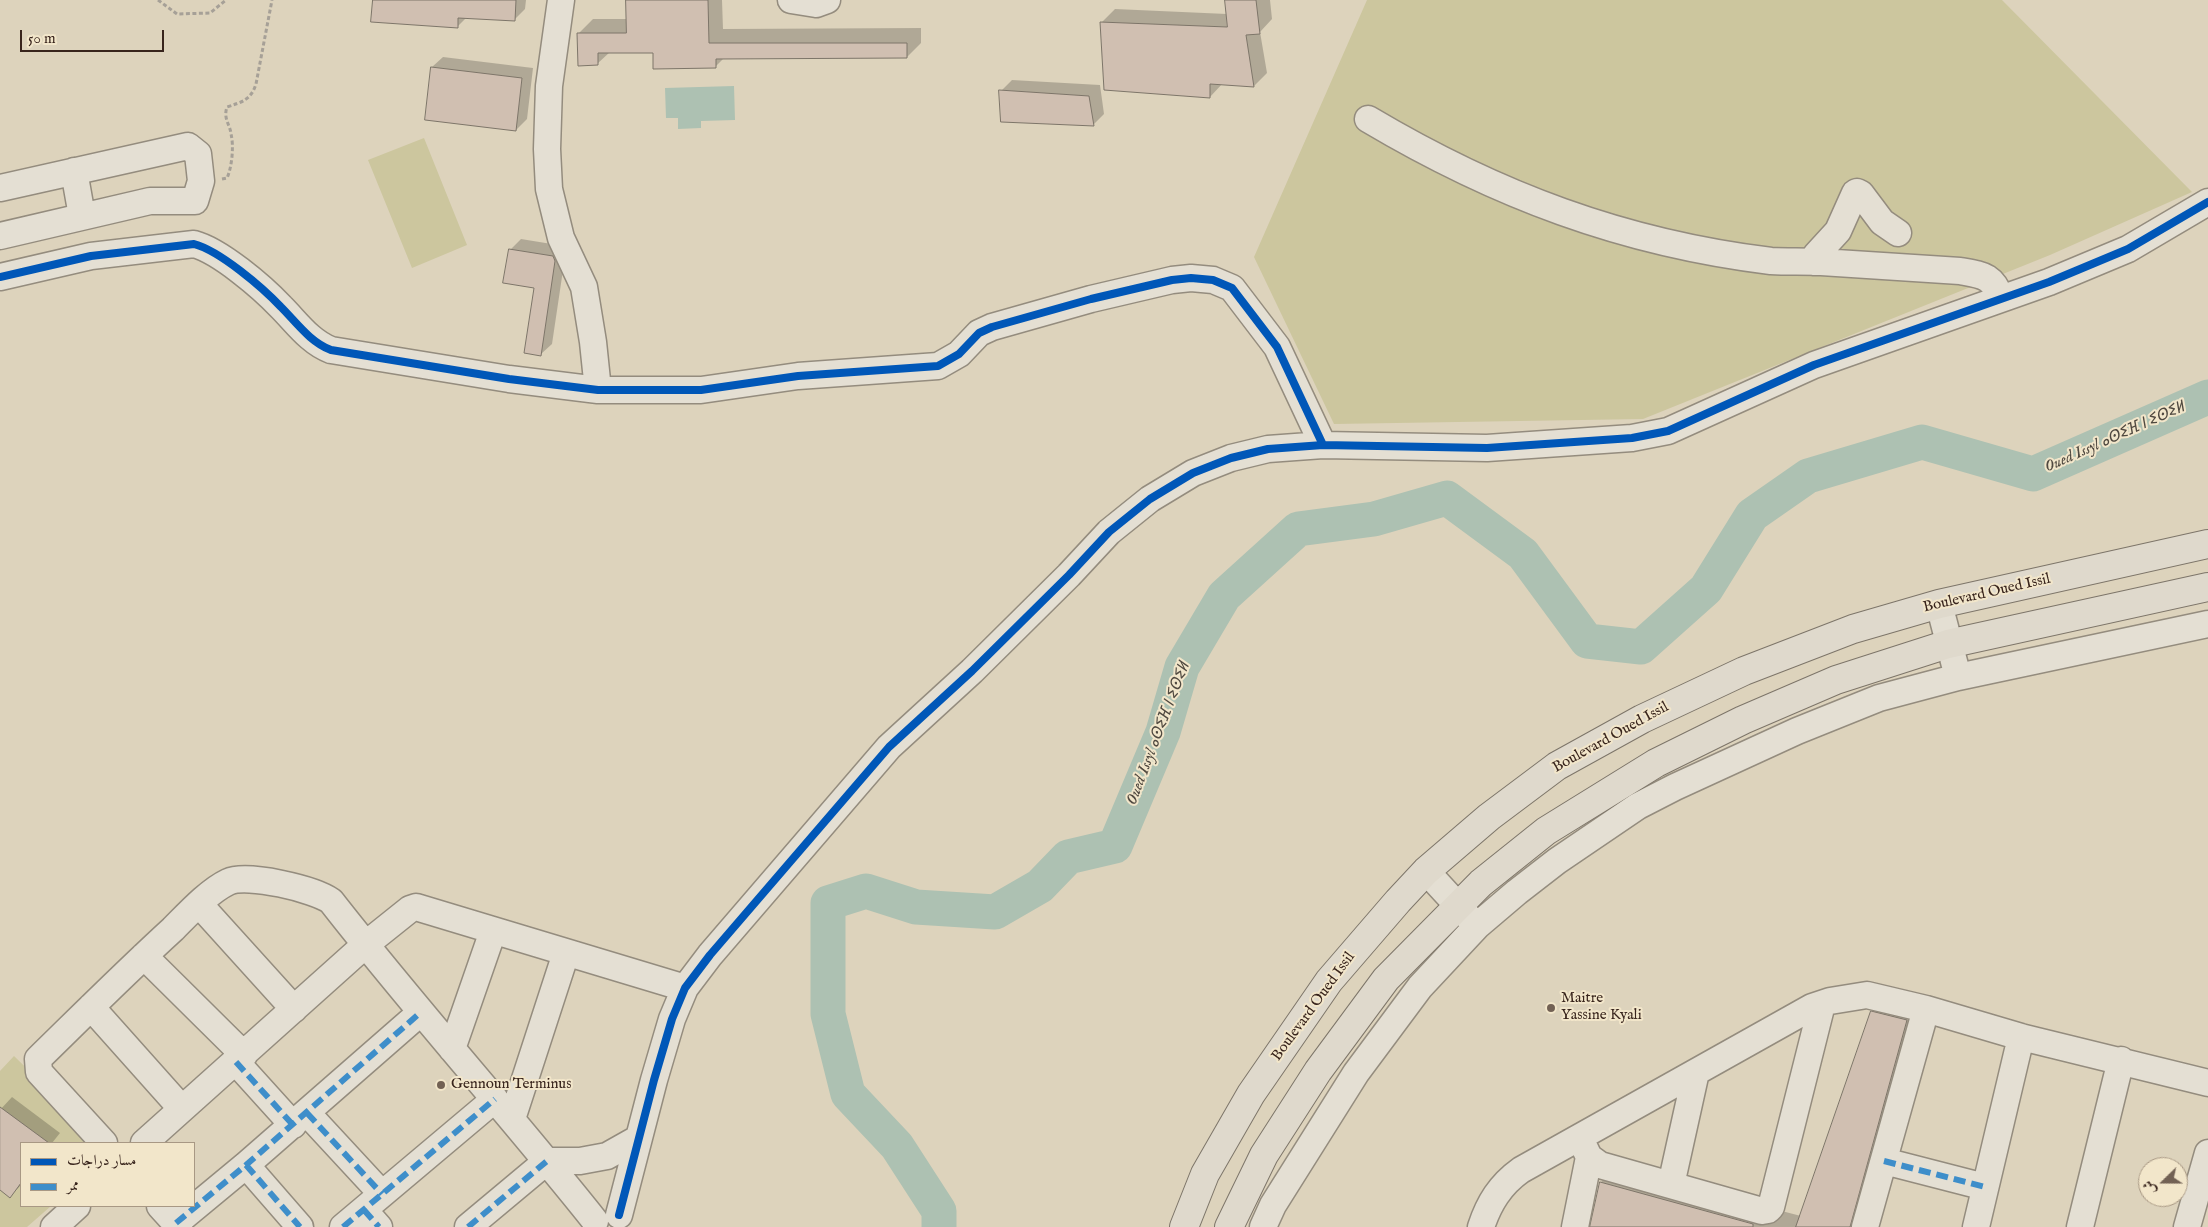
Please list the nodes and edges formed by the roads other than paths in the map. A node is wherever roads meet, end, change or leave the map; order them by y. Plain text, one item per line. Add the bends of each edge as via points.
1 (561, 0) edge
2 (791, 0) edge
3 (827, 0) edge
4 (1368, 119) dead end
5 (74, 171) junction
6 (0, 188) edge
7 (185, 202) junction
8 (2208, 202) edge
9 (82, 216) junction
10 (1898, 233) dead end
11 (0, 236) edge
12 (194, 244) junction
13 (1814, 262) junction
14 (0, 277) edge
15 (2001, 299) junction
16 (598, 390) junction
17 (1323, 445) junction
18 (2208, 544) edge
19 (2208, 587) edge
20 (1938, 604) junction
21 (2208, 624) edge
22 (1948, 644) junction
23 (1958, 677) junction
24 (1426, 871) junction
25 (199, 904) junction
26 (1457, 906) junction
27 (1477, 926) junction
28 (493, 931) junction
29 (365, 944) junction
30 (566, 953) junction
31 (144, 956) junction
32 (685, 988) junction
33 (1822, 1004) junction
34 (91, 1007) junction
35 (294, 1009) junction
36 (1926, 1009) junction
37 (420, 1013) junction
38 (2021, 1037) junction
39 (452, 1049) junction
40 (240, 1058) junction
41 (2121, 1060) junction
42 (1696, 1072) junction
43 (2208, 1083) edge
44 (495, 1099) junction
45 (182, 1109) junction
46 (300, 1119) junction
47 (512, 1119) junction
48 (639, 1138) junction
49 (103, 1142) edge
50 (145, 1142) edge
51 (1585, 1147) junction
52 (547, 1161) junction
53 (1884, 1161) junction
54 (246, 1165) junction
55 (2206, 1169) edge
56 (1671, 1185) junction
57 (1985, 1187) junction
58 (195, 1202) edge
59 (76, 1207) edge
60 (188, 1207) edge
61 (375, 1210) edge
62 (172, 1219) edge
63 (610, 1223) edge
64 (55, 1227) edge
65 (300, 1227) edge
66 (343, 1227) edge
67 (468, 1227) edge
68 (1184, 1227) edge
69 (1229, 1227) edge
70 (1263, 1227) edge
71 (1481, 1227) edge
72 (1575, 1227) edge
73 (1865, 1227) edge
74 (1976, 1227) edge
75 (2080, 1227) edge
76 (2187, 1227) edge

1 - 16 street via 549,86 549,189 561,238 584,287
2 - 3 street via 816,4
4 - 13 street via 1461,171 1510,193 1593,223 1725,254 1774,261
5 - 6 street
5 - 7 street via 188,146 198,154 201,181 195,201
5 - 9 street
7 - 9 street via 150,201
7 - 12 street
8 - 15 street via 2128,248
9 - 11 street
10 - 13 street via 1882,222 1857,192 1838,232 1816,255
12 - 14 street via 91,256
12 - 16 street via 207,247 218,255 275,300 313,340 331,350
13 - 15 street via 1960,271 1990,279
15 - 17 street via 1814,365 1668,431 1632,438 1487,448
16 - 17 street via 702,390 798,376 933,367 959,354 979,333 992,327 1092,299 1192,278 1213,280 1232,288 1248,308 1276,347
17 - 32 street via 1268,449 1231,458 1193,473 1150,499 1109,532 972,671 889,747
18 - 20 main road, Boulevard Oued Issil
19 - 22 main road
20 - 22 street
20 - 24 main road, Boulevard Oued Issil via 1853,629 1744,671 1642,719 1557,766
21 - 23 street
22 - 23 street
22 - 26 main road via 1836,680 1743,720 1656,763 1546,831
23 - 27 street via 1879,698 1674,787 1638,806 1557,861
24 - 26 street
24 - 68 main road, Boulevard Oued Issil via 1329,980 1251,1094 1205,1174
25 - 29 street via 222,886 236,880 252,879 312,892 331,901
25 - 31 street
25 - 35 street
26 - 27 street
26 - 69 main road via 1386,979 1355,1019 1264,1155
27 - 70 street via 1420,987 1356,1073 1273,1205
28 - 29 street via 416,908 405,911
28 - 30 street
28 - 39 street
29 - 35 street
29 - 37 street
30 - 32 street
30 - 47 street
31 - 34 street
31 - 40 street
32 - 48 street via 672,1019
33 - 36 street via 1867,995
33 - 42 street
33 - 56 street via 1771,1207 1762,1210
34 - 45 street
34 - 49 street via 38,1059 38,1067 39,1072
35 - 40 street
36 - 38 street
36 - 53 street
37 - 39 street
37 - 46 street
38 - 41 street
38 - 57 street
39 - 44 street
40 - 45 street
40 - 46 street
41 - 43 street
41 - 75 street
42 - 51 street
42 - 56 street
44 - 47 street
44 - 61 street
45 - 50 street
46 - 54 street
46 - 61 street
47 - 52 street
48 - 52 street via 607,1156 580,1161
48 - 63 street
51 - 56 street via 1600,1165
51 - 71 street via 1510,1178 1494,1197
51 - 72 street
52 - 63 street
52 - 67 street
53 - 57 street
53 - 73 street
54 - 58 street
54 - 65 street
55 - 76 street
57 - 74 street
59 - 64 street
60 - 62 street
61 - 66 street

